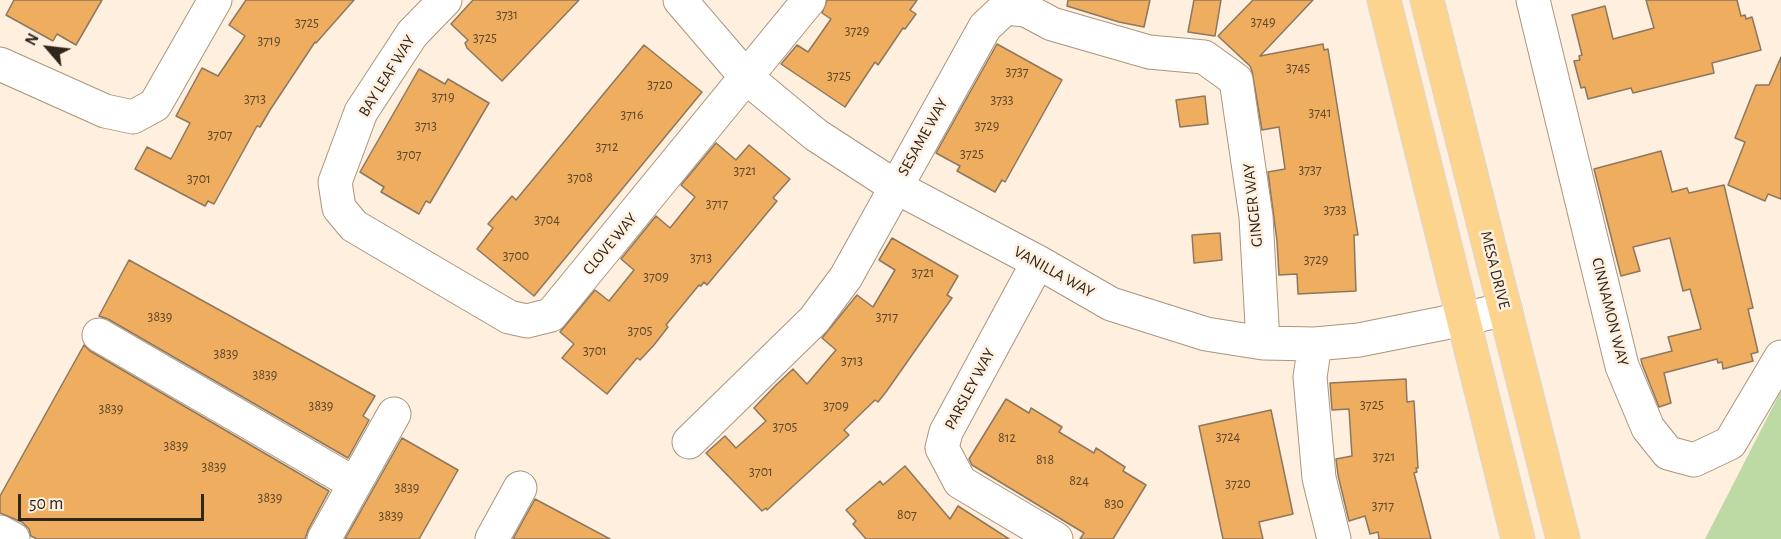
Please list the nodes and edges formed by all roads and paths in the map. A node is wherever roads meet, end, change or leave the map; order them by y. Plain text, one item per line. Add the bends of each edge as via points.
1 (215, 0) edge
2 (445, 0) edge
3 (680, 0) edge
4 (809, 0) edge
5 (1384, 0) edge
6 (1427, 0) edge
7 (1533, 0) edge
8 (0, 64) edge
9 (1228, 72) joint
10 (747, 78) junction
11 (896, 187) junction
12 (354, 226) joint
13 (1038, 262) junction
14 (1505, 309) junction
15 (1464, 319) junction
16 (99, 335) dead end
17 (1263, 343) junction
18 (1316, 344) junction
19 (1781, 357) edge
20 (393, 414) dead end
21 (689, 442) dead end
22 (355, 484) junction
23 (520, 488) dead end
24 (0, 532) edge
25 (13, 539) edge
26 (324, 539) edge
27 (492, 539) edge
28 (1056, 539) edge
29 (1334, 539) edge
30 (1518, 539) edge
31 (1563, 539) edge

1 - 8 street via 155,105 133,117 105,111
2 - 12 street, BAY LEAF WAY via 412,34 362,112 335,182 339,208
3 - 10 street, VANILLA WAY
4 - 10 street, CLOVE WAY
5 - 15 main road
6 - 14 main road, MESA DRIVE
7 - 19 street, CINNAMON WAY via 1622,366 1648,428 1668,453 1694,460 1730,443
9 - 11 street, SESAME WAY via 1204,57 1149,52 1052,24 1026,10 1005,8 985,27
9 - 17 street, GINGER WAY via 1236,80 1256,216
10 - 11 street, VANILLA WAY via 816,135
10 - 12 street, CLOVE WAY via 551,315 527,321 509,317
11 - 13 street, VANILLA WAY
11 - 21 street, SESAME WAY via 846,278 814,320
13 - 17 street, VANILLA WAY via 1112,304 1206,334
13 - 28 street, PARSLEY WAY via 946,432 942,448 960,482
14 - 15 street, VANILLA WAY
14 - 31 main road, MESA DRIVE
15 - 18 street, VANILLA WAY via 1359,340
15 - 30 main road
16 - 22 street
17 - 18 street, VANILLA WAY
18 - 29 street via 1310,377 1319,478
20 - 22 street
22 - 26 street
23 - 27 street
24 - 25 street

